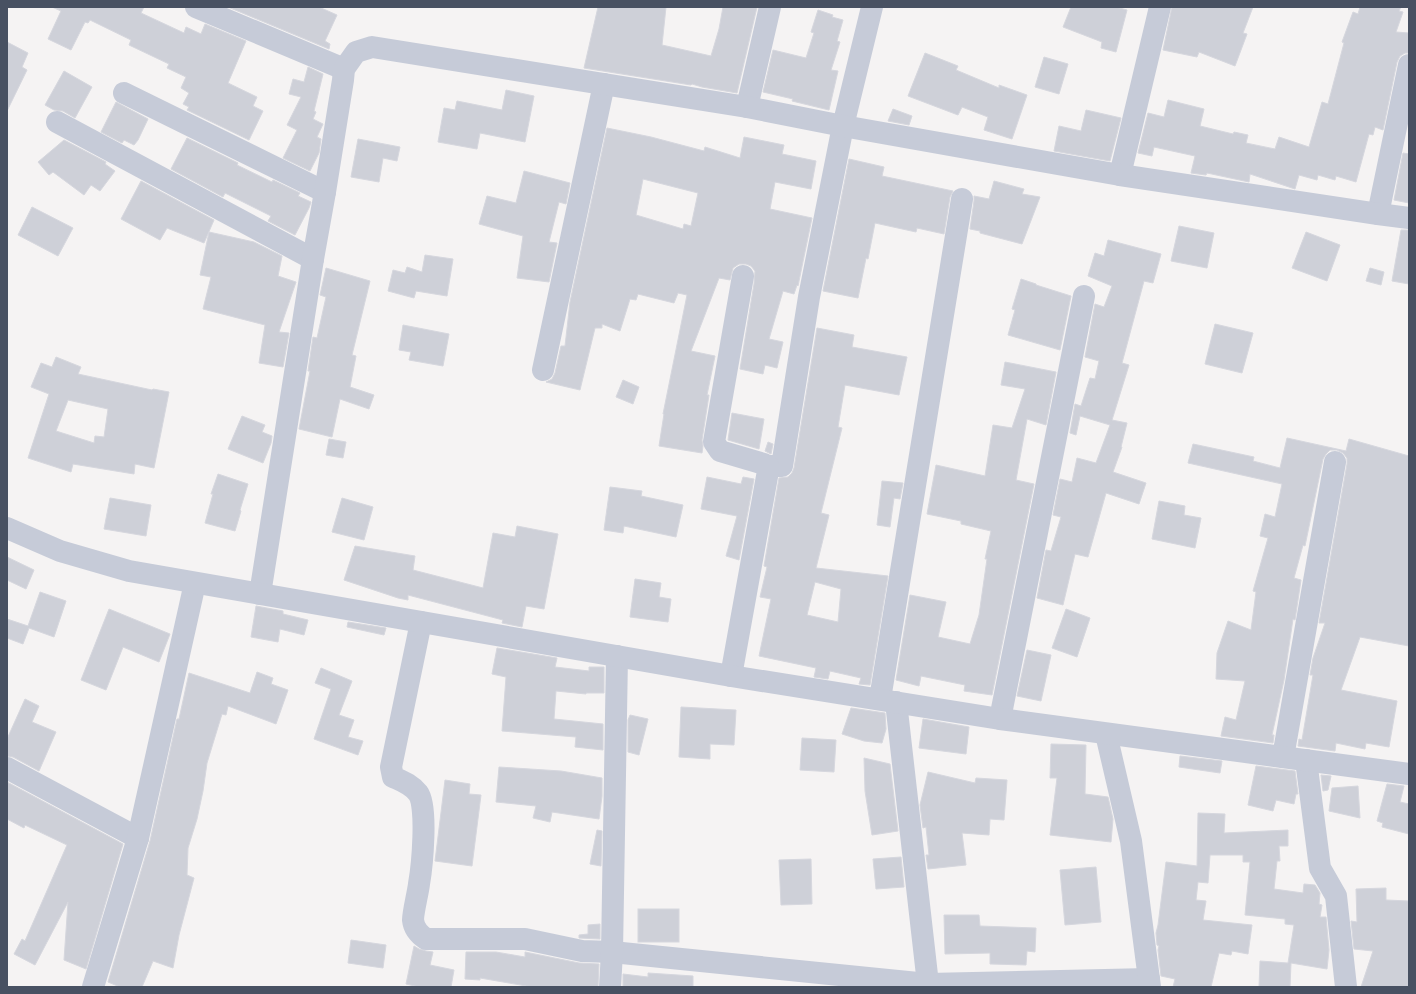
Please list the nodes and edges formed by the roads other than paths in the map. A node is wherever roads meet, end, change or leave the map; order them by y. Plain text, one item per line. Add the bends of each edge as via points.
1 (196, 7) edge
2 (770, 7) edge
3 (872, 7) edge
4 (1160, 7) edge
5 (1409, 65) edge
6 (344, 69) junction
7 (604, 84) junction
8 (124, 93) dead end
9 (746, 107) junction
10 (57, 122) dead end
11 (843, 126) junction
12 (1120, 175) junction
13 (326, 192) junction
14 (962, 199) dead end
15 (1378, 214) junction
16 (1409, 218) edge
17 (313, 260) junction
18 (743, 276) dead end
19 (1084, 296) dead end
20 (543, 370) dead end
21 (1335, 462) dead end
22 (768, 466) junction
23 (7, 528) edge
24 (195, 582) junction
25 (260, 594) junction
26 (421, 622) junction
27 (617, 656) junction
28 (731, 676) junction
29 (888, 700) junction
30 (1000, 719) junction
31 (1106, 734) junction
32 (1283, 757) junction
33 (1306, 760) junction
34 (7, 768) edge
35 (1409, 774) edge
36 (138, 838) junction
37 (612, 952) junction
38 (1149, 983) edge
39 (928, 984) junction
40 (93, 987) edge
41 (610, 987) edge
42 (1346, 987) edge

1 - 6 street
2 - 9 street
3 - 11 street
4 - 12 street
5 - 15 street
6 - 7 street via 356,52 372,47
6 - 13 street
7 - 9 street
7 - 20 street
8 - 13 street
9 - 11 street
10 - 17 street
11 - 12 street
11 - 22 street via 809,297 782,466
12 - 15 street
13 - 17 street
14 - 29 street
15 - 16 street
17 - 25 street
18 - 22 street via 714,442 720,451
19 - 30 street
21 - 32 street
22 - 28 street
23 - 24 street via 60,551 130,571
24 - 25 street
24 - 36 street
25 - 26 street
26 - 27 street
26 - 37 street via 391,767 393,776 419,794 422,809 424,833 420,881 413,920 419,934 426,939 525,939 582,951
27 - 28 street
27 - 37 street
28 - 29 street
29 - 30 street
29 - 39 street
30 - 31 street
31 - 32 street
31 - 38 street via 1131,841
32 - 33 street
33 - 35 street
33 - 42 street via 1320,868 1336,896
34 - 36 street
36 - 40 street
37 - 39 street
37 - 41 street
38 - 39 street

